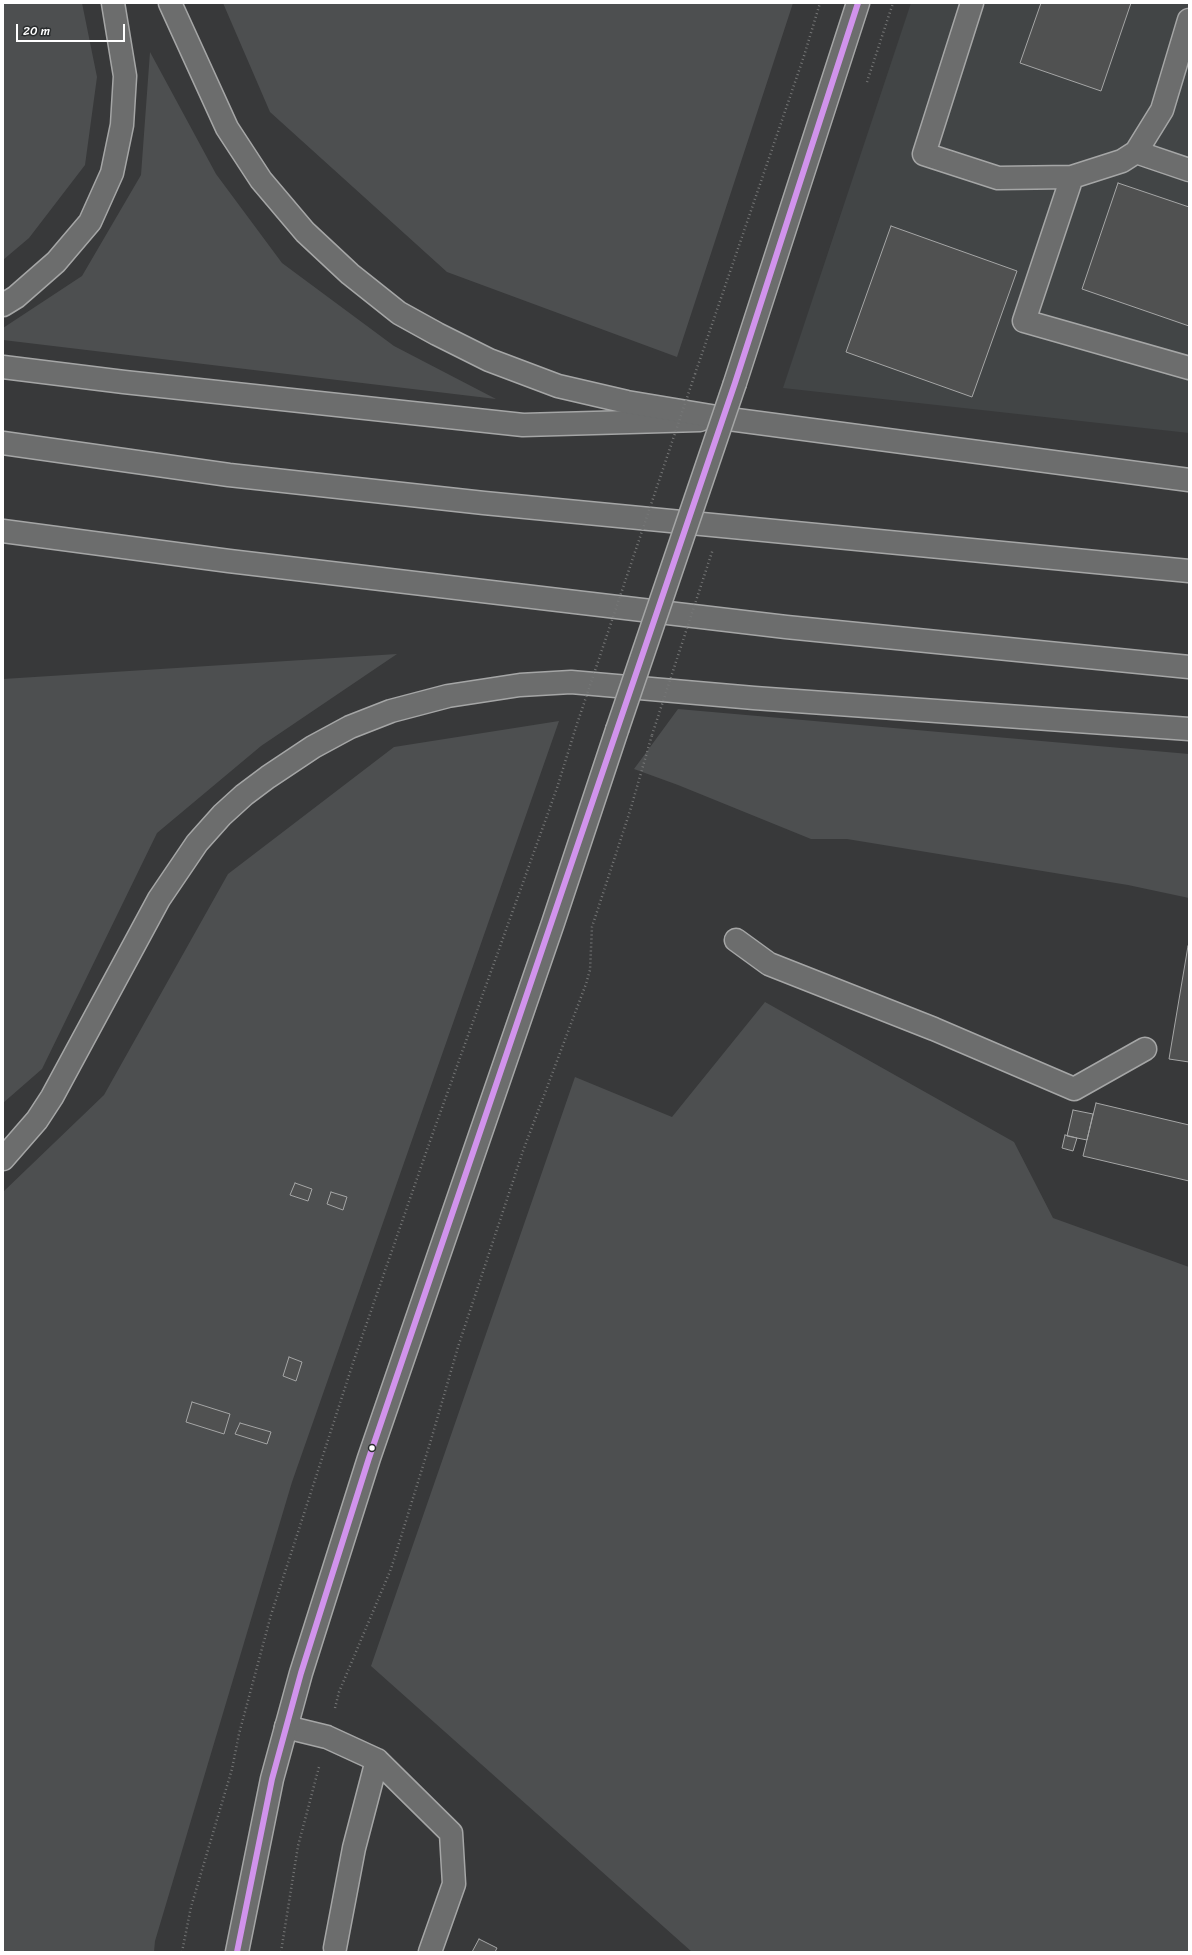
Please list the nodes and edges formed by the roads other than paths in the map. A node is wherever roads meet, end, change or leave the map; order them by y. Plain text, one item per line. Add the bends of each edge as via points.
1 (113, 3) edge
2 (170, 3) edge
3 (858, 3) edge
4 (972, 3) edge
5 (1189, 20) edge
6 (1181, 78) edge
7 (1136, 152) junction
8 (1189, 170) edge
9 (1072, 177) junction
10 (3, 305) edge
11 (3, 367) edge
12 (1189, 368) edge
13 (729, 419) junction
14 (3, 443) edge
15 (1189, 480) edge
16 (3, 531) edge
17 (1189, 571) edge
18 (1189, 667) edge
19 (1189, 729) edge
20 (736, 940) dead end
21 (1144, 1048) dead end
22 (3, 1159) edge
23 (286, 1727) junction
24 (377, 1760) junction
25 (336, 1948) dead end
26 (237, 1952) edge
27 (430, 1952) edge

1 - 10 main road via 125,76 122,125 112,173 90,222 56,262
2 - 13 main road via 227,128 261,180 305,232 350,274 399,313 489,360 558,386 627,402
3 - 23 main road, bridge via 735,383 369,1458 300,1673
4 - 9 main road via 924,154 998,178
5 - 6 main road
6 - 7 main road
7 - 8 main road
7 - 9 main road via 1122,161
9 - 12 main road via 1024,321
11 - 13 main road via 523,424
13 - 15 main road
14 - 17 main road via 229,475 468,501
16 - 18 main road via 236,562 778,626
19 - 22 main road via 571,682 520,685 448,696 391,711 350,727 313,747 268,777 222,815 197,843 159,899 52,1097 37,1120
20 - 21 main road via 769,964 934,1029 1074,1089
23 - 24 main road via 327,1737
23 - 26 main road via 262,1825
24 - 25 main road via 354,1848
24 - 27 main road via 451,1833 454,1884

